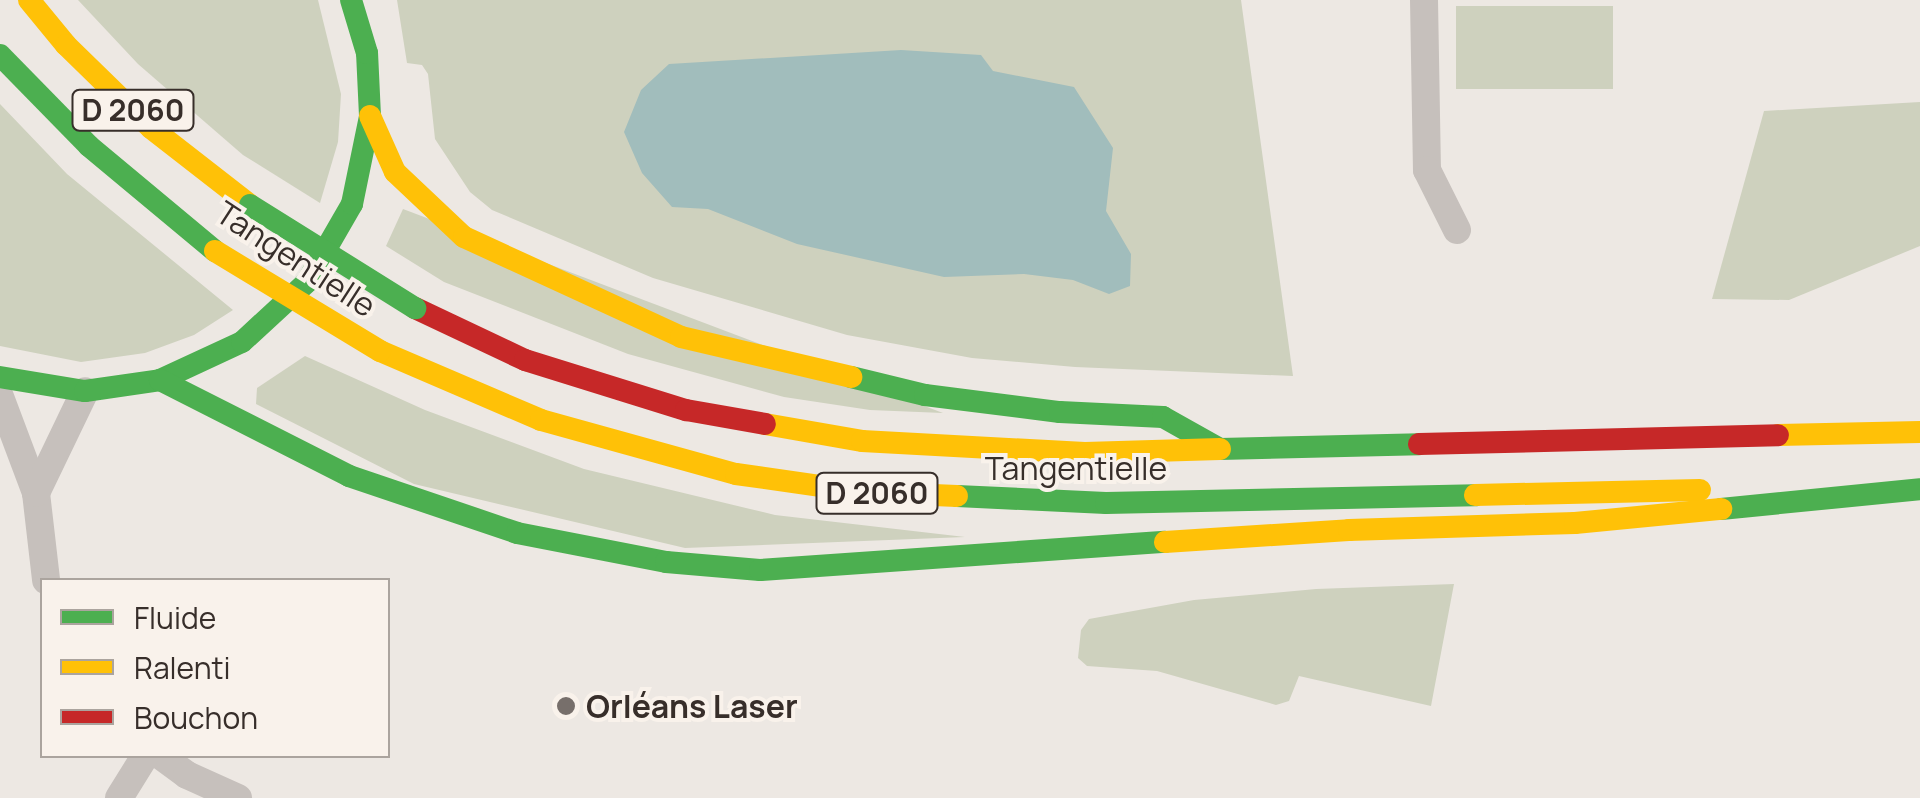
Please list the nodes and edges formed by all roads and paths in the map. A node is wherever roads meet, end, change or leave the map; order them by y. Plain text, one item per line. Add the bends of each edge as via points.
1 (29, 0) edge
2 (351, 0) edge
3 (1424, 0) edge
4 (0, 55) edge
5 (370, 116) junction
6 (1457, 230) dead end
7 (0, 378) edge
8 (160, 380) junction
9 (85, 390) junction
10 (0, 397) edge
11 (1920, 432) edge
12 (1220, 449) junction
13 (1920, 488) edge
14 (36, 493) junction
15 (46, 578) edge
16 (145, 758) edge
17 (165, 758) edge
18 (118, 798) edge
19 (238, 798) edge

1 - 12 main road, Tangentielle / D 2060, bridge via 66,46 152,128 250,204 415,308 525,360 686,410 862,442 1085,453
2 - 5 main road via 366,53
3 - 6 street via 1427,170
4 - 13 main road, Tangentielle / D 2060, bridge via 88,146 215,251 380,351 467,392 736,474 863,492 1106,502
5 - 8 main road via 352,204 308,282 242,342
5 - 12 main road via 395,172 464,237 682,336 925,396 1163,417
7 - 9 main road
8 - 9 main road
8 - 13 main road via 349,476 517,533 666,562 760,570 1330,531 1574,523
9 - 14 street
10 - 14 street
11 - 12 main road, Tangentielle / D 2060
14 - 15 street
16 - 18 street
17 - 19 street

